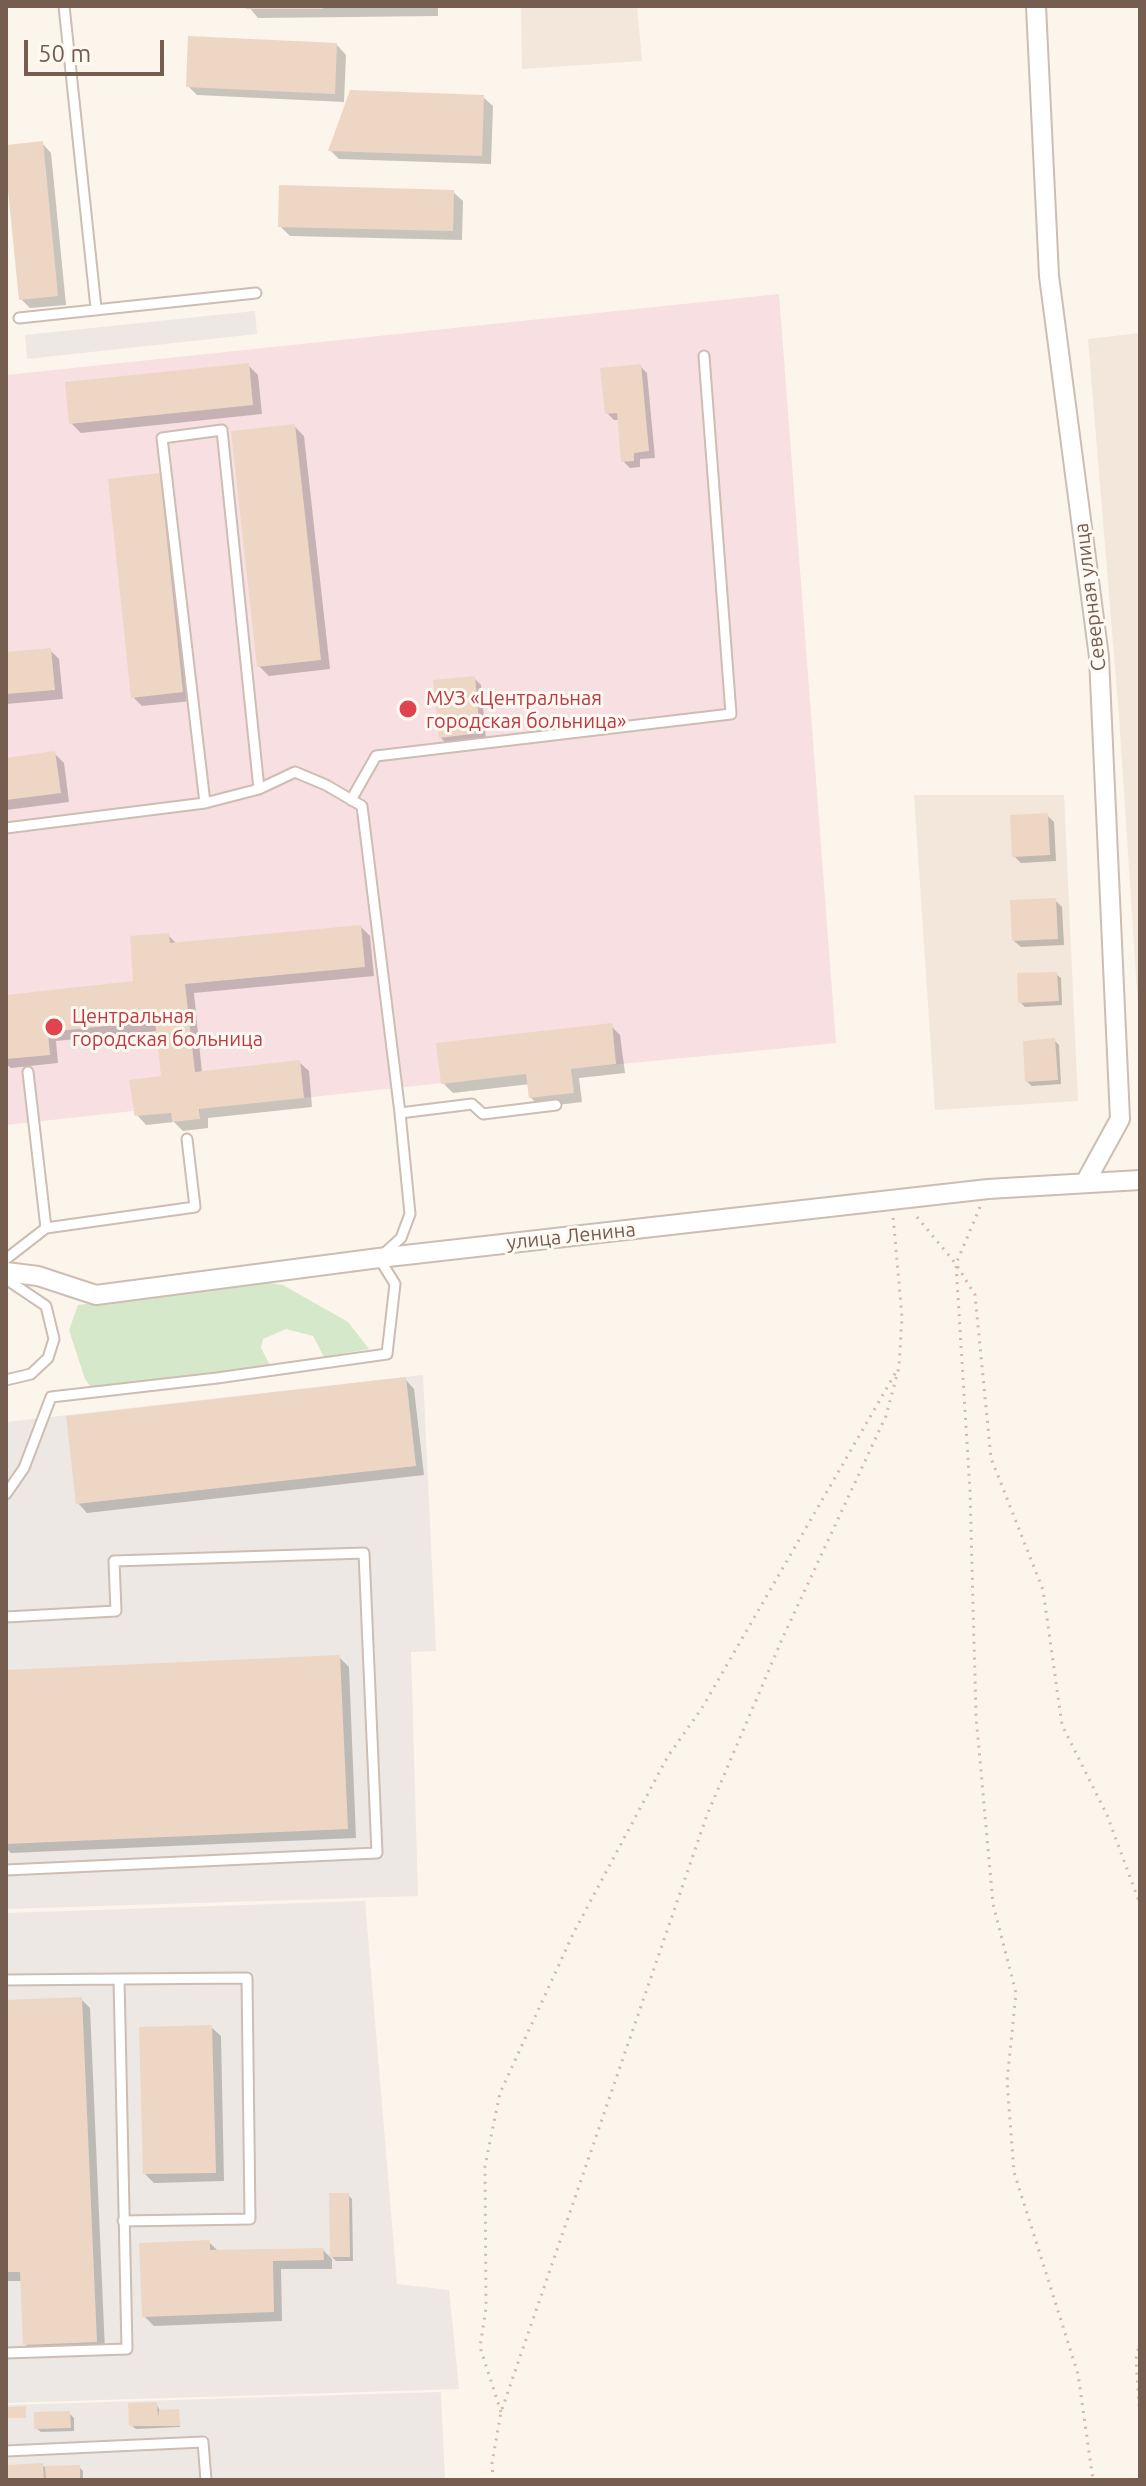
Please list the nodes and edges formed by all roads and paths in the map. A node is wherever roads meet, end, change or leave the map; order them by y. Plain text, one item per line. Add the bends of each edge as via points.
1 (64, 6) edge
2 (1036, 6) edge
3 (256, 293) dead end
4 (96, 308) junction
5 (19, 318) dead end
6 (704, 356) dead end
7 (259, 789) junction
8 (351, 800) junction
9 (205, 803) junction
10 (6, 828) edge
11 (28, 1072) dead end
12 (556, 1105) dead end
13 (400, 1113) junction
14 (187, 1139) dead end
15 (1140, 1180) edge
16 (1086, 1181) junction
17 (988, 1189) junction
18 (897, 1199) junction
19 (46, 1228) junction
20 (379, 1258) junction
21 (6, 1259) edge
22 (956, 1264) junction
23 (6, 1272) edge
24 (6, 1279) edge
25 (899, 1367) junction
26 (6, 1380) edge
27 (6, 1494) edge
28 (6, 1617) edge
29 (6, 1870) edge
30 (1140, 1904) edge
31 (119, 1979) junction
32 (6, 1980) edge
33 (123, 2221) junction
34 (1140, 2341) edge
35 (6, 2353) edge
36 (501, 2412) junction
37 (1140, 2421) edge
38 (6, 2451) edge
39 (206, 2480) edge
40 (493, 2480) edge
41 (1093, 2480) edge

1 - 4 lane
2 - 16 street, Северная улица via 1049,276 1099,657 1120,1119
3 - 4 lane
4 - 5 lane
6 - 8 lane via 731,714 376,756
7 - 8 lane via 295,772
7 - 9 lane
7 - 9 lane via 222,430 162,438
8 - 13 lane via 362,806
9 - 10 lane
11 - 19 lane
12 - 13 lane via 483,1114 472,1104
13 - 20 lane via 410,1214 401,1238
14 - 19 lane via 195,1207
15 - 16 street, улица Ленина
16 - 17 street, улица Ленина
17 - 18 street, улица Ленина
17 - 22 path
18 - 20 street, улица Ленина
18 - 22 path
18 - 25 path via 893,1214 902,1317
19 - 21 lane
20 - 23 street, улица Ленина via 96,1295 38,1276
20 - 27 lane via 395,1284 387,1354 51,1397 24,1468
22 - 30 path via 975,1295 991,1458 1043,1590 1062,1725 1107,1815
22 - 41 path via 978,1732 993,1904 1016,1993 1007,2081 1014,2172 1078,2374
24 - 26 lane via 46,1306 54,1339 48,1358 31,1374
25 - 36 path via 886,1416 707,1815
25 - 36 path via 702,1708 668,1756 574,1932 500,2093 485,2166 486,2308 480,2347
28 - 29 lane via 116,1611 114,1561 364,1553 377,1853
31 - 32 lane
31 - 33 lane
31 - 33 lane via 247,1978 250,2219
33 - 35 lane via 127,2349
34 - 37 path
36 - 40 path
38 - 39 lane via 203,2442

